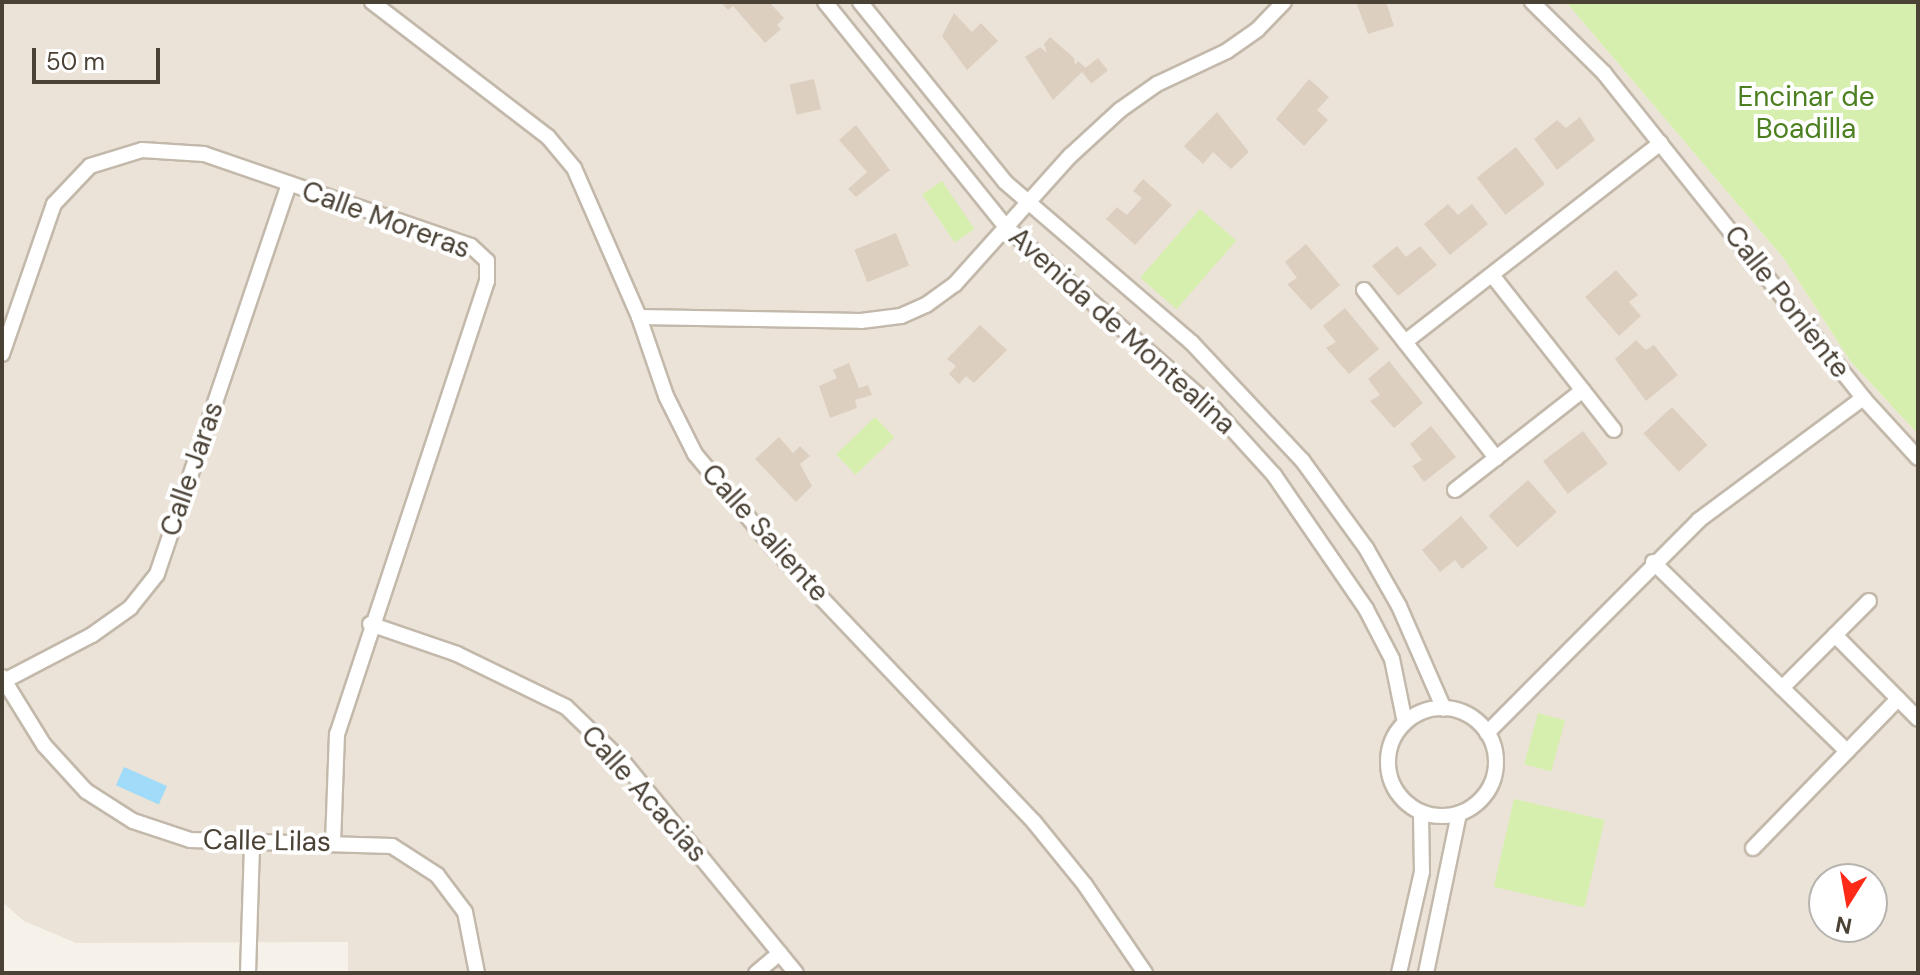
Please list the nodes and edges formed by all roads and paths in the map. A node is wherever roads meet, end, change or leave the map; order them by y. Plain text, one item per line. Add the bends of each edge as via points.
1 (372, 2) edge
2 (825, 2) edge
3 (860, 2) edge
4 (1284, 2) edge
5 (1532, 2) edge
6 (1661, 143) junction
7 (289, 184) junction
8 (1026, 204) junction
9 (1005, 226) junction
10 (1492, 275) junction
11 (1364, 290) dead end
12 (639, 317) junction
13 (1405, 342) junction
14 (2, 354) edge
15 (1583, 390) junction
16 (1863, 398) junction
17 (1614, 430) dead end
18 (1496, 458) junction
19 (1918, 458) edge
20 (1455, 490) dead end
21 (1653, 562) junction
22 (1869, 601) dead end
23 (370, 624) junction
24 (1835, 635) junction
25 (3, 679) edge
26 (1782, 688) junction
27 (1898, 699) junction
28 (1444, 709) junction
29 (1918, 719) edge
30 (1405, 723) junction
31 (1487, 733) junction
32 (1847, 751) junction
33 (1421, 812) junction
34 (1459, 814) junction
35 (333, 841) junction
36 (252, 844) junction
37 (1753, 848) dead end
38 (780, 953) junction
39 (248, 973) edge
40 (477, 973) edge
41 (756, 973) edge
42 (796, 973) edge
43 (1145, 973) edge
44 (1399, 973) edge
45 (1426, 973) edge

1 - 12 street, Calle Saliente via 548,137 574,168
2 - 9 street, Avenida de Montealina
3 - 8 street, Avenida de Montealina
4 - 8 street via 1227,51 1157,84 1120,110
5 - 6 street, Calle Poniente via 1604,73
6 - 10 street
6 - 16 street, Calle Poniente
7 - 14 street, Calle Moreras via 204,154 142,150 90,166 54,204
7 - 23 street, Calle Moreras via 471,246 487,261 487,281
7 - 25 street, Calle Jaras via 157,574 130,608 92,635
8 - 9 street
8 - 28 street, Avenida de Montealina via 1192,343 1302,460 1366,548 1399,606
9 - 12 street via 955,284 901,316 815,322 691,314
9 - 30 street, Avenida de Montealina via 1168,366 1274,475 1366,609 1392,659
10 - 13 street
10 - 15 street
11 - 13 street
12 - 43 street, Calle Saliente via 660,382 695,454 774,548 1034,822
13 - 18 street
15 - 17 street
15 - 18 street
16 - 19 street, Calle Poniente
16 - 21 street via 1699,520
18 - 20 street
21 - 26 street
21 - 31 street
22 - 24 street
23 - 35 street, Calle Moreras via 337,734
23 - 38 street, Calle Acacias via 457,654 566,707 624,763
24 - 26 street
24 - 27 street
25 - 36 street, Calle Lilas via 44,745 86,791 133,821 190,840
26 - 32 street
27 - 29 street
27 - 32 street
28 - 30 street
28 - 31 street via 1461,712
30 - 33 street via 1390,750 1391,782 1403,800
31 - 34 street via 1496,756 1493,780 1480,801
32 - 37 street
33 - 34 street
33 - 44 street via 1422,872
34 - 45 street
35 - 36 street, Calle Lilas
35 - 40 street, Calle Lilas via 392,846 437,875 465,912
36 - 39 street
38 - 41 street
38 - 42 street, Calle Acacias

